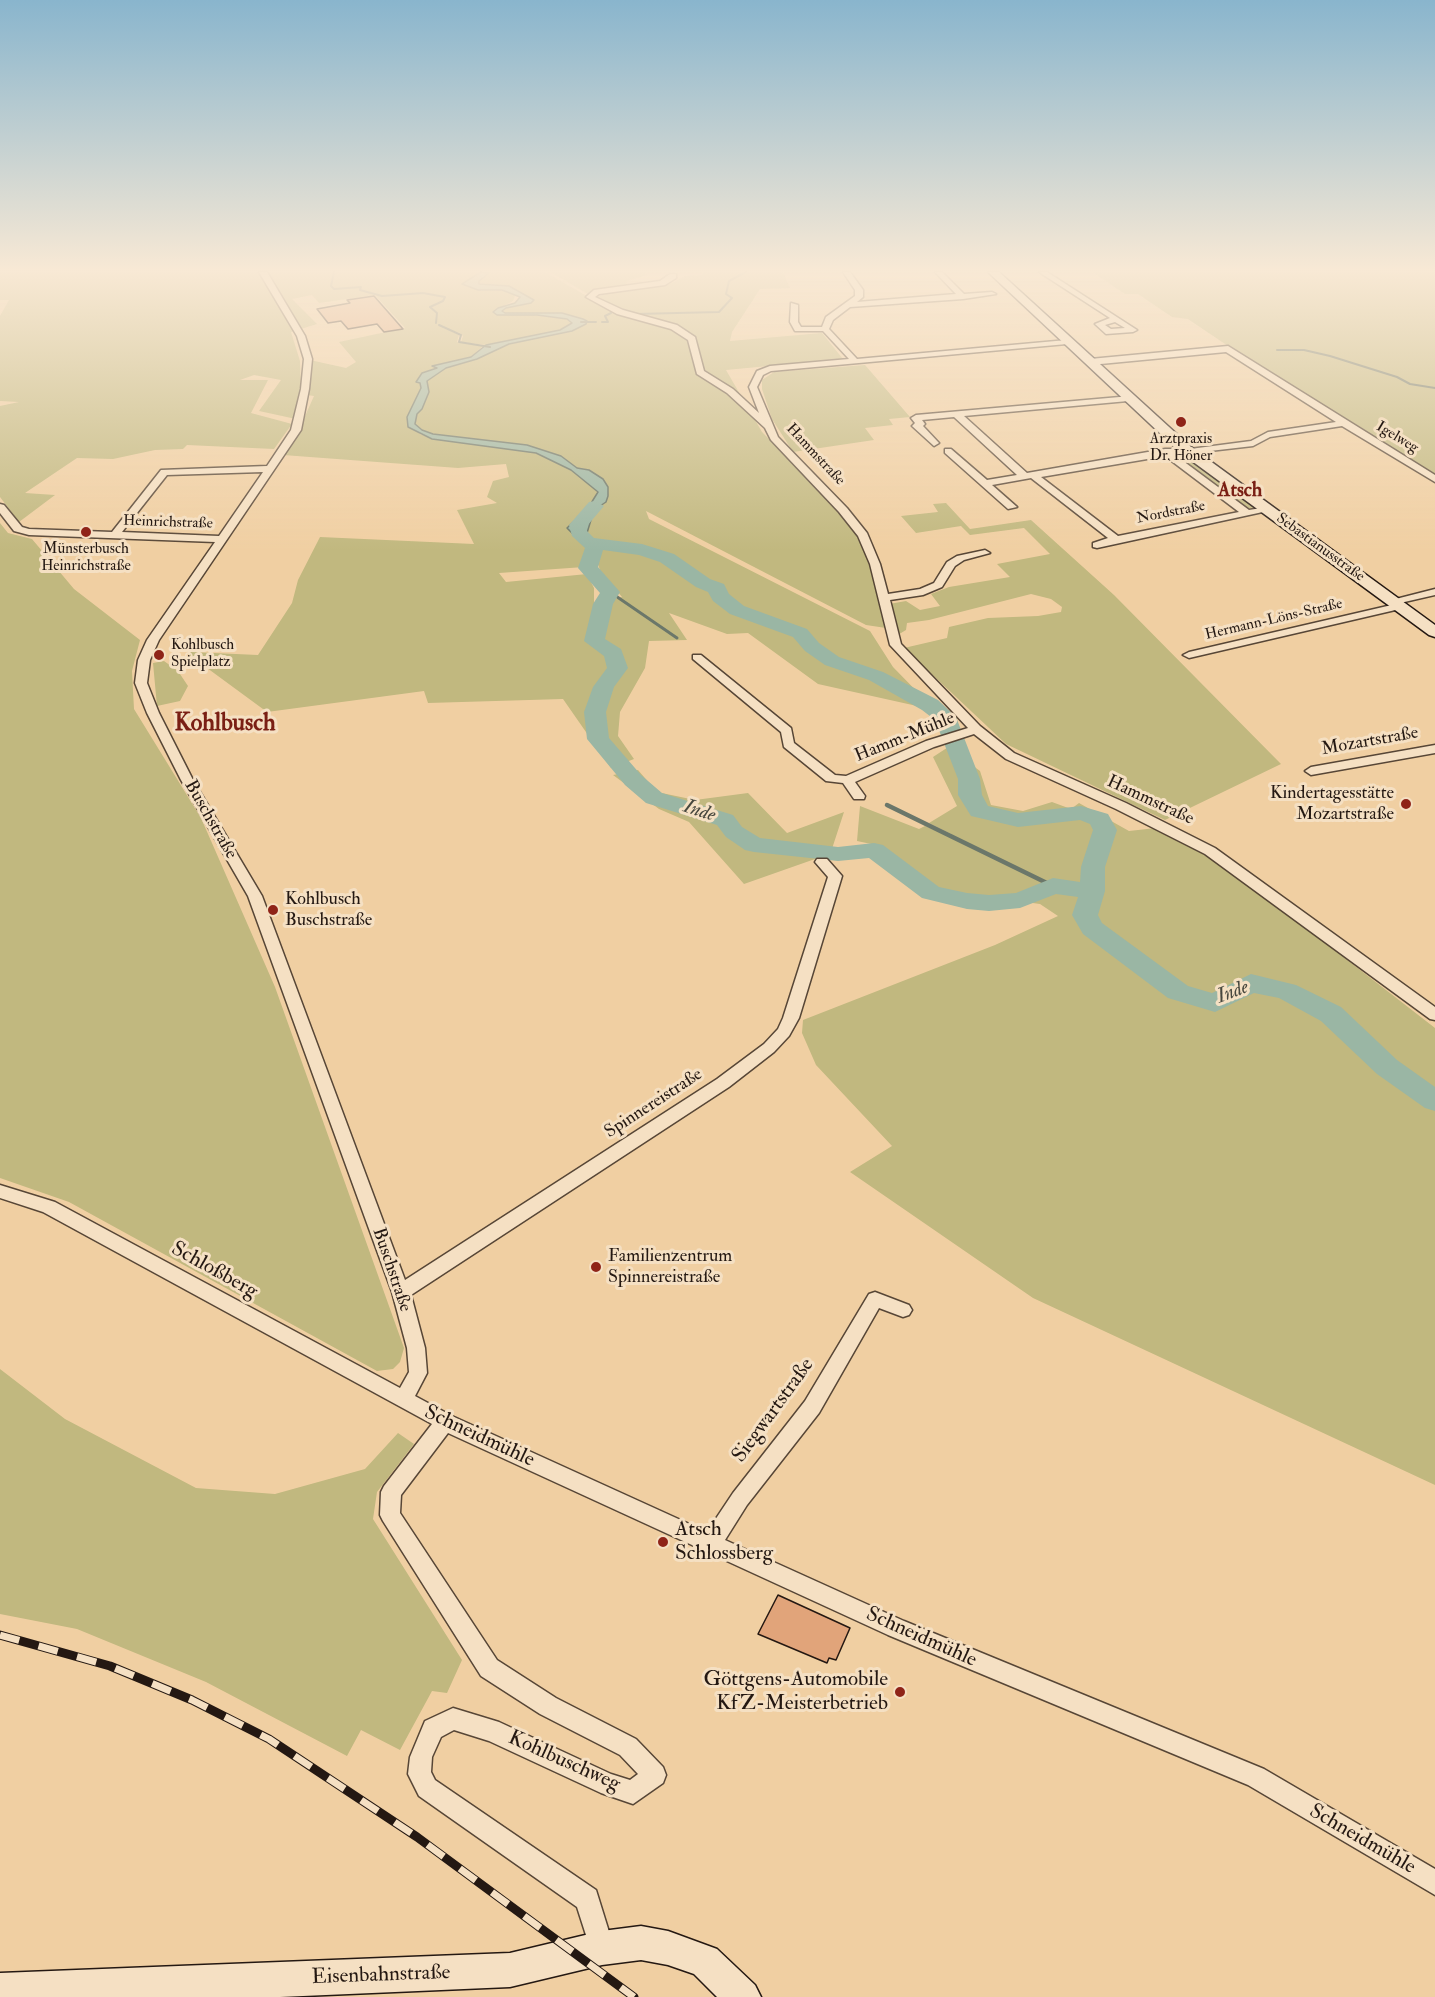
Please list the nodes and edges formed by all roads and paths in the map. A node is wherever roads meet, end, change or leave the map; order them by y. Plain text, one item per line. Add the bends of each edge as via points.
1 (307, 365) edge
2 (698, 365) edge
3 (810, 365) edge
4 (1093, 365) edge
5 (1253, 365) edge
6 (753, 387) junction
7 (730, 391) junction
8 (1128, 398) junction
9 (956, 414) junction
10 (1344, 423) junction
11 (769, 426) junction
12 (934, 443) dead end
13 (948, 451) dead end
14 (1187, 451) junction
15 (1165, 452) junction
16 (269, 469) junction
17 (1027, 474) junction
18 (1435, 479) edge
19 (985, 483) junction
20 (0, 507) edge
21 (1012, 507) dead end
22 (1267, 510) junction
23 (1247, 514) junction
24 (114, 536) junction
25 (221, 539) junction
26 (1116, 540) junction
27 (1097, 545) dead end
28 (985, 553) dead end
29 (1435, 592) edge
30 (882, 598) junction
31 (1396, 604) junction
32 (1435, 632) edge
33 (1190, 655) dead end
34 (698, 657) dead end
35 (970, 731) junction
36 (1435, 749) edge
37 (1311, 771) dead end
38 (847, 780) junction
39 (859, 796) dead end
40 (822, 862) dead end
41 (1435, 1016) edge
42 (0, 1191) edge
43 (400, 1292) junction
44 (903, 1311) dead end
45 (403, 1400) junction
46 (445, 1422) junction
47 (711, 1544) junction
48 (1435, 1883) edge
49 (602, 1948) junction
50 (0, 1991) edge
51 (743, 1997) edge

1 - 16 street, Buschstraße via 296,430
2 - 7 street, Hammstraße via 700,372
3 - 6 street via 770,369 760,373
4 - 8 main road, Sebastianusstraße
5 - 10 street, Igelweg
6 - 7 street
6 - 11 street
7 - 11 street, Hammstraße
8 - 9 street
8 - 14 main road, Sebastianusstraße
9 - 12 street via 916,418 920,424 916,426
9 - 17 street, Nordstraße
10 - 14 street via 1268,435 1253,443
10 - 18 street, Igelweg
11 - 30 street, Hammstraße via 774,438 863,535 875,564
13 - 19 street
14 - 15 street
14 - 22 main road, Sebastianusstraße
15 - 17 street
15 - 23 street
16 - 24 street, Heinrichstraße via 164,472
16 - 25 street, Buschstraße
17 - 19 street
17 - 26 street, Nordstraße
19 - 21 street
20 - 24 street, Heinrichstraße via 18,529 29,532
22 - 23 street, Nordstraße
22 - 31 main road, Sebastianusstraße
23 - 26 street, Nordstraße
24 - 25 street, Heinrichstraße
25 - 43 street, Buschstraße via 153,640 144,660 141,683 187,780 255,896
26 - 27 street, Nordstraße
28 - 30 street via 951,564 938,585 923,592
29 - 31 street, Hermann-Löns-Straße
30 - 35 street, Hammstraße via 896,645
31 - 32 main road, Sebastianusstraße
31 - 33 street, Hermann-Löns-Straße
34 - 38 street, Hamm-Mühle via 787,731 788,744 817,769 831,778
35 - 38 street, Hamm-Mühle
35 - 41 street, Hammstraße via 1010,756 1210,851
36 - 37 street, Mozartstraße
38 - 39 street, Hamm-Mühle
40 - 43 street, Spinnereistraße via 839,869 791,1018 769,1048 723,1083
42 - 45 street, Schloßberg via 49,1207
43 - 45 street, Buschstraße via 416,1348 418,1373
44 - 47 street, Siegwartstraße via 875,1299 812,1407 740,1498
45 - 46 street, Schneidmühle
46 - 47 street, Schneidmühle
46 - 49 street, Kohlbuschweg via 391,1491 390,1515 489,1668 548,1706 628,1748 655,1775 633,1792 609,1785 490,1730 453,1719 433,1729 421,1757 419,1774 427,1788 587,1899
47 - 48 street, Schneidmühle via 962,1656 1256,1778
49 - 50 main road, Eisenbahnstraße via 545,1963 487,1972
49 - 51 main road, Eisenbahnstraße via 641,1943 668,1948 705,1961

